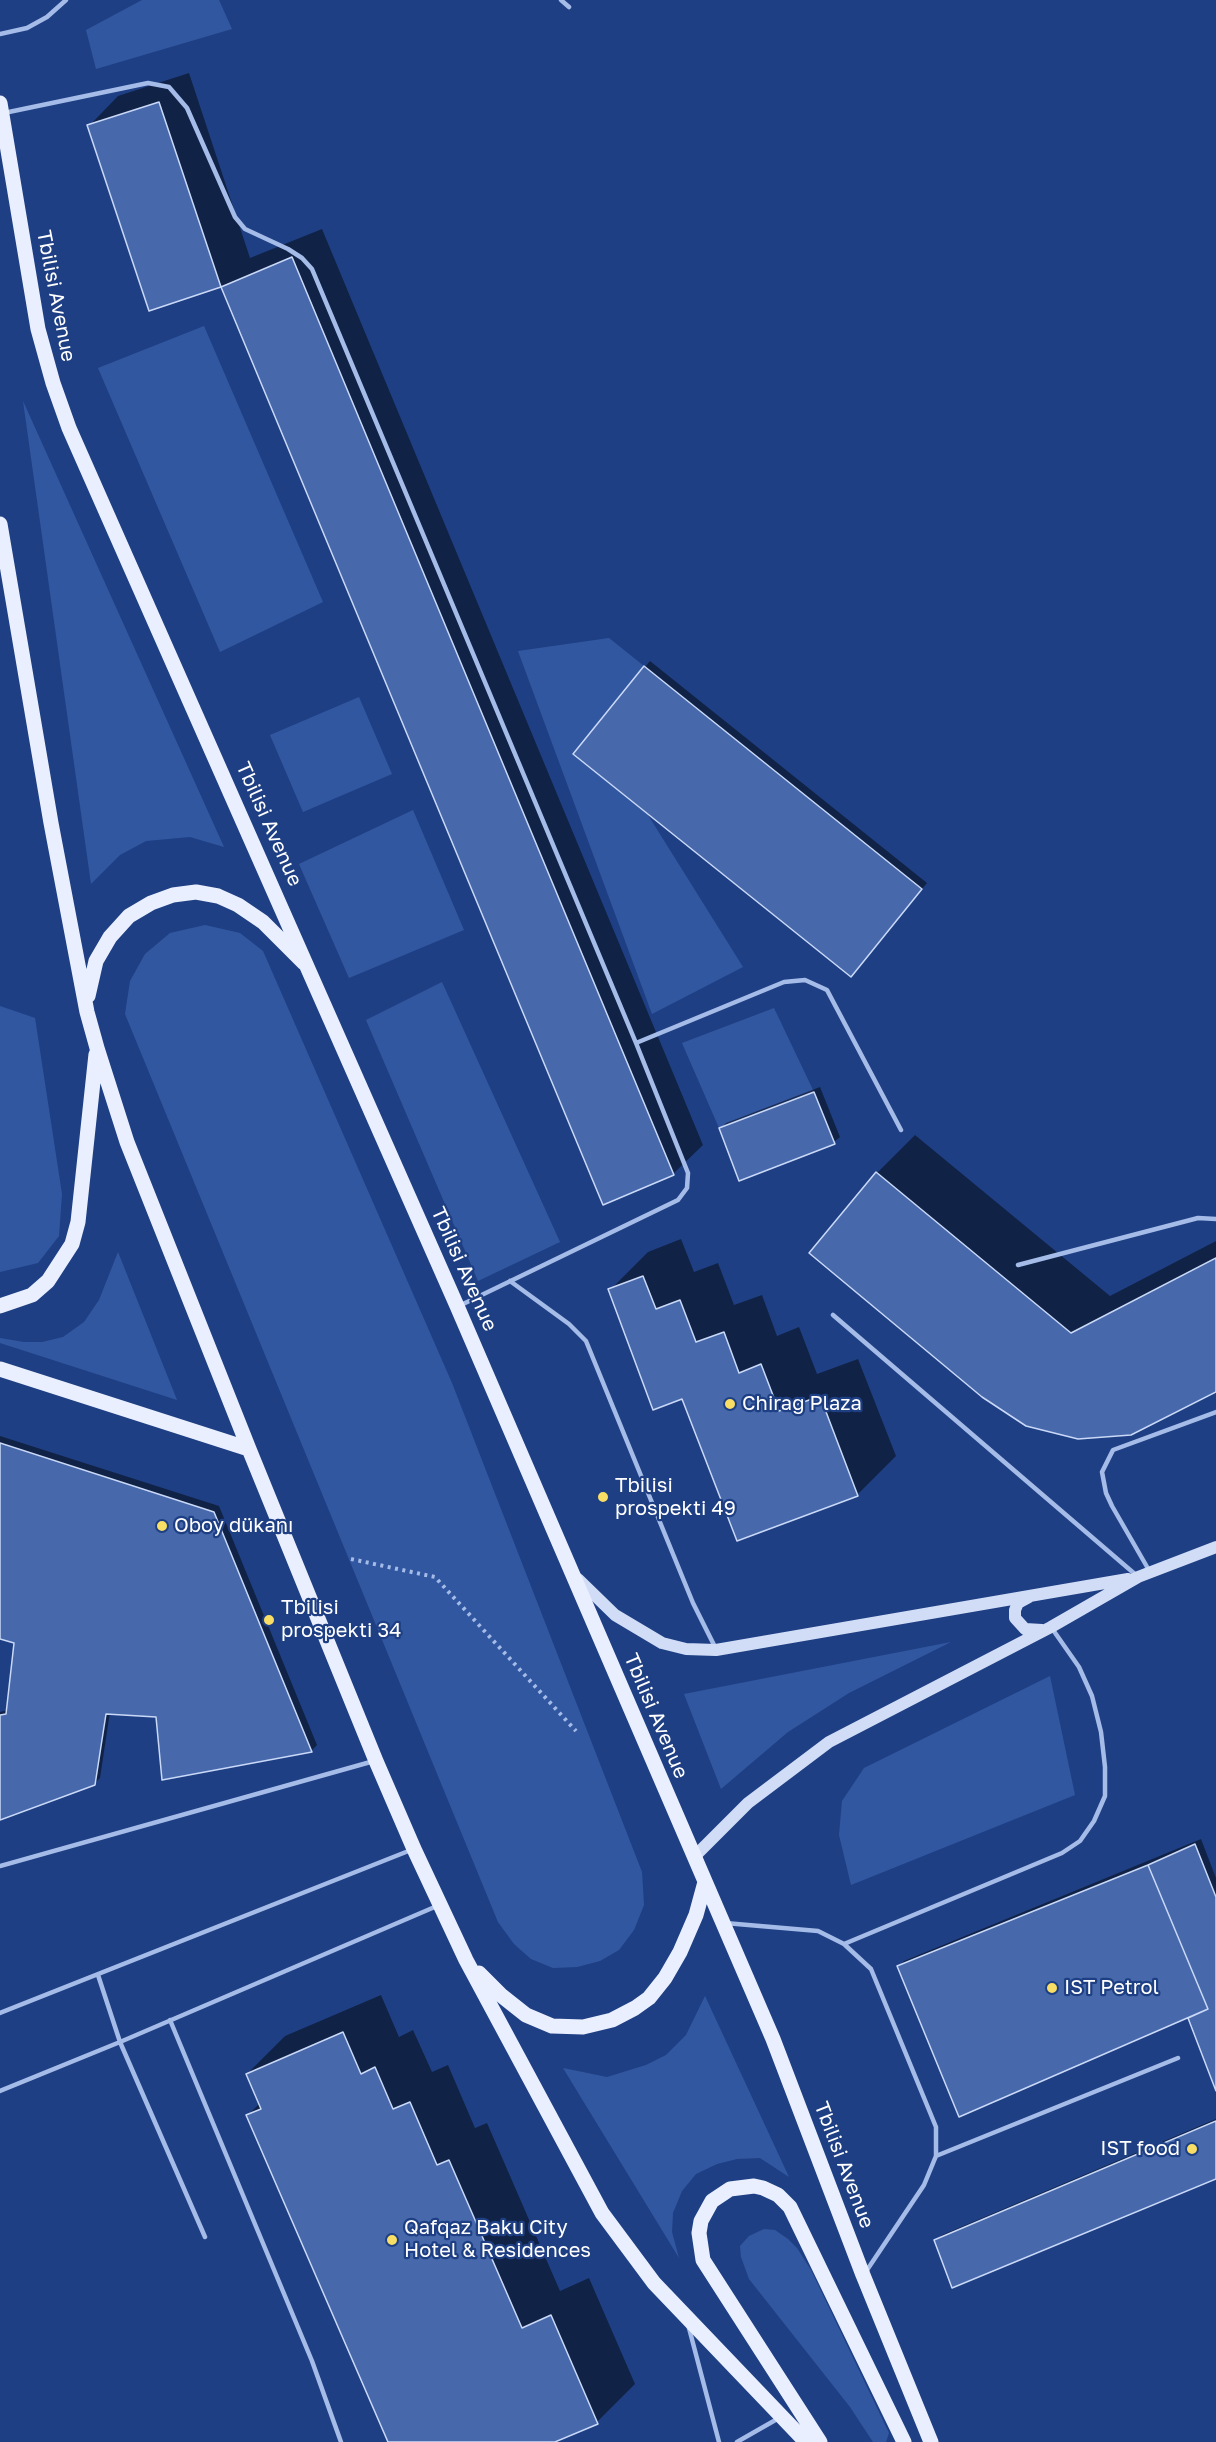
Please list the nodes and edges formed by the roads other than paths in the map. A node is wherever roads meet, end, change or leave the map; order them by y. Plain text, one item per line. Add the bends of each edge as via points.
1 (66, 0) edge
2 (561, 0) edge
3 (569, 7) dead end
4 (0, 33) edge
5 (1, 108) edge
6 (0, 524) edge
7 (310, 970) junction
8 (87, 1012) junction
9 (636, 1043) junction
10 (97, 1048) junction
11 (901, 1130) dead end
12 (1216, 1219) edge
13 (1018, 1265) dead end
14 (510, 1281) junction
15 (0, 1306) edge
16 (457, 1306) junction
17 (833, 1315) dead end
18 (0, 1369) edge
19 (1216, 1412) edge
20 (249, 1449) junction
21 (1216, 1547) edge
22 (573, 1574) junction
23 (1144, 1575) junction
24 (1033, 1595) junction
25 (1051, 1627) junction
26 (716, 1650) junction
27 (376, 1761) junction
28 (414, 1849) junction
29 (694, 1857) junction
30 (0, 1866) edge
31 (705, 1882) junction
32 (439, 1905) junction
33 (723, 1923) junction
34 (844, 1944) junction
35 (466, 1960) junction
36 (98, 1975) junction
37 (0, 2013) edge
38 (171, 2020) junction
39 (120, 2042) junction
40 (1178, 2058) dead end
41 (0, 2091) edge
42 (936, 2156) junction
43 (206, 2237) dead end
44 (863, 2275) junction
45 (686, 2316) junction
46 (781, 2416) junction
47 (341, 2442) edge
48 (719, 2442) edge
49 (737, 2442) edge
50 (806, 2442) edge
51 (820, 2442) edge
52 (904, 2442) edge
53 (931, 2442) edge

1 - 4 lane via 27,28
2 - 3 lane
5 - 7 main road, Tbilisi Avenue via 38,329 69,428
5 - 9 lane via 148,83 169,87 187,108 245,229 288,249 312,269
6 - 8 main road
7 - 8 main road via 263,922 238,905 196,892 173,895 129,916 110,937 96,961
7 - 16 main road, Tbilisi Avenue
8 - 10 main road
9 - 11 lane via 784,982 805,980 828,990
9 - 14 lane via 688,1173 687,1188 678,1200
10 - 15 main road via 78,1222 72,1244 48,1281 32,1295
10 - 20 main road via 127,1142
12 - 13 lane via 1198,1218
14 - 16 lane
14 - 26 lane via 569,1324 585,1341
16 - 22 main road, Tbilisi Avenue
17 - 23 lane
18 - 20 main road
19 - 23 lane via 1113,1450 1102,1472 1106,1493
20 - 27 main road
21 - 23 main road
22 - 26 main road via 615,1615 654,1639 686,1649
22 - 29 main road, Tbilisi Avenue
23 - 24 main road
23 - 25 main road
24 - 25 main road via 1018,1603 1015,1618 1025,1629
24 - 26 main road
25 - 29 main road via 829,1742 748,1803
25 - 34 lane via 1080,1667 1101,1732 1105,1796 1094,1821 1080,1841 1062,1853
27 - 28 main road
27 - 30 lane
28 - 32 main road
28 - 36 lane
29 - 31 main road, Tbilisi Avenue
31 - 33 main road, Tbilisi Avenue
31 - 35 main road via 696,1915 665,1978 649,1998 612,2020 583,2027 552,2026 526,2015
32 - 35 main road
32 - 38 lane
33 - 34 lane via 818,1931
33 - 44 main road, Tbilisi Avenue via 773,2039
34 - 42 lane via 871,1969 936,2127
35 - 45 main road via 602,2213 654,2283
36 - 37 lane
36 - 39 lane
38 - 39 lane
38 - 47 lane via 312,2361
39 - 41 lane
39 - 43 lane
40 - 42 lane
42 - 44 lane via 924,2185
44 - 53 main road, Tbilisi Avenue
45 - 46 main road
45 - 48 lane
46 - 49 lane
46 - 50 main road
51 - 52 main road via 703,2260 701,2221 712,2201 730,2189 763,2188 790,2207

